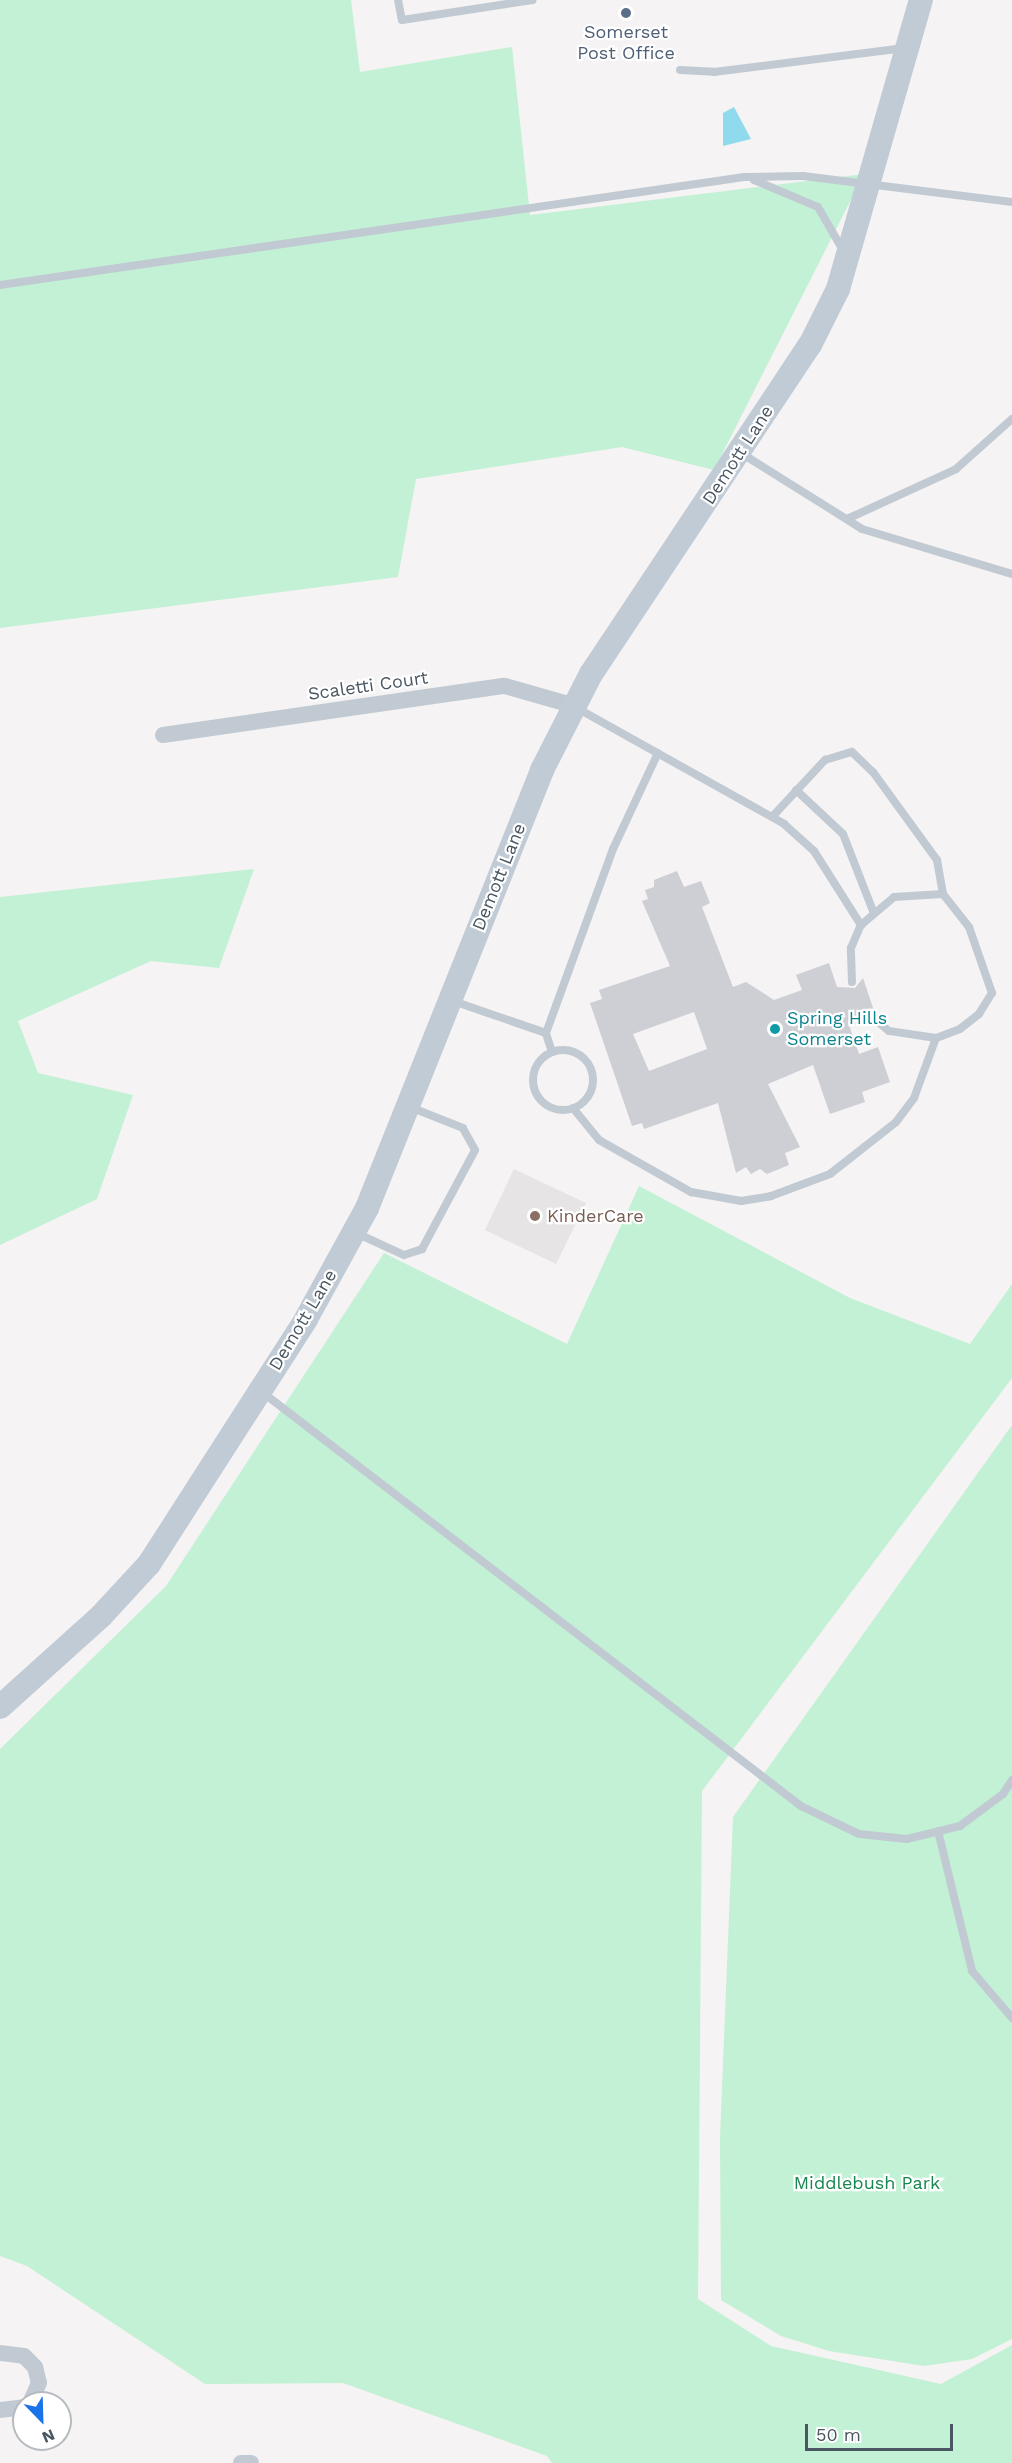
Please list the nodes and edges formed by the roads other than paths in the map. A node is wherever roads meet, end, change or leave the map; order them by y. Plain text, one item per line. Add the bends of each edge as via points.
1 (398, 0) edge
2 (532, 0) edge
3 (921, 0) edge
4 (907, 47) junction
5 (680, 70) dead end
6 (744, 177) junction
7 (868, 186) junction
8 (1012, 202) edge
9 (848, 260) junction
10 (0, 285) edge
11 (1012, 419) edge
12 (741, 453) junction
13 (847, 519) junction
14 (1012, 574) edge
15 (575, 706) junction
16 (163, 735) dead end
17 (658, 753) junction
18 (796, 790) junction
19 (772, 817) junction
20 (943, 894) junction
21 (873, 911) junction
22 (861, 925) junction
23 (852, 982) dead end
24 (450, 1000) junction
25 (869, 1015) dead end
26 (546, 1033) junction
27 (936, 1038) junction
28 (552, 1052) junction
29 (410, 1107) junction
30 (573, 1108) junction
31 (354, 1232) junction
32 (261, 1391) junction
33 (0, 1707) edge
34 (1012, 1780) edge
35 (938, 1831) junction
36 (1012, 2018) edge
37 (0, 2353) edge
38 (35, 2391) edge
39 (241, 2463) edge
40 (251, 2463) edge

1 - 2 lane via 402,20
3 - 4 street, Demott Lane
4 - 5 lane via 714,72
4 - 7 street, Demott Lane
6 - 7 lane via 803,176
6 - 9 lane via 818,207
6 - 10 lane
7 - 8 lane
7 - 9 street, Demott Lane
9 - 12 street, Demott Lane via 810,345
11 - 13 lane via 956,469
12 - 13 lane
12 - 15 street, Demott Lane
13 - 14 lane via 883,537
15 - 16 street, Scaletti Court via 506,686
15 - 17 lane
15 - 24 street, Demott Lane via 542,770
17 - 19 lane
17 - 26 lane via 613,849
18 - 19 lane
18 - 20 lane via 825,760 852,752 873,772 937,860
18 - 21 lane via 843,834
19 - 22 lane via 814,851
20 - 21 lane via 902,895
20 - 27 lane via 969,927 992,993 960,1029
21 - 22 lane
22 - 23 lane via 851,948
24 - 26 lane
24 - 29 street, Demott Lane
25 - 27 lane via 889,1031
26 - 28 lane
27 - 30 lane via 914,1098 896,1122 830,1174 771,1197 741,1201 691,1192 599,1140
28 - 30 lane via 536,1067 534,1086 544,1103
28 - 30 lane via 577,1053 590,1066 589,1095
29 - 31 street, Demott Lane
29 - 31 lane via 464,1128 475,1150 422,1249 404,1255
31 - 32 street, Demott Lane
32 - 33 street, Demott Lane via 149,1564 101,1617
32 - 35 lane via 801,1806 859,1834 907,1839
34 - 35 lane via 1003,1794 960,1826
35 - 36 lane via 972,1971
37 - 38 street via 24,2356 35,2367 39,2383
39 - 40 street

